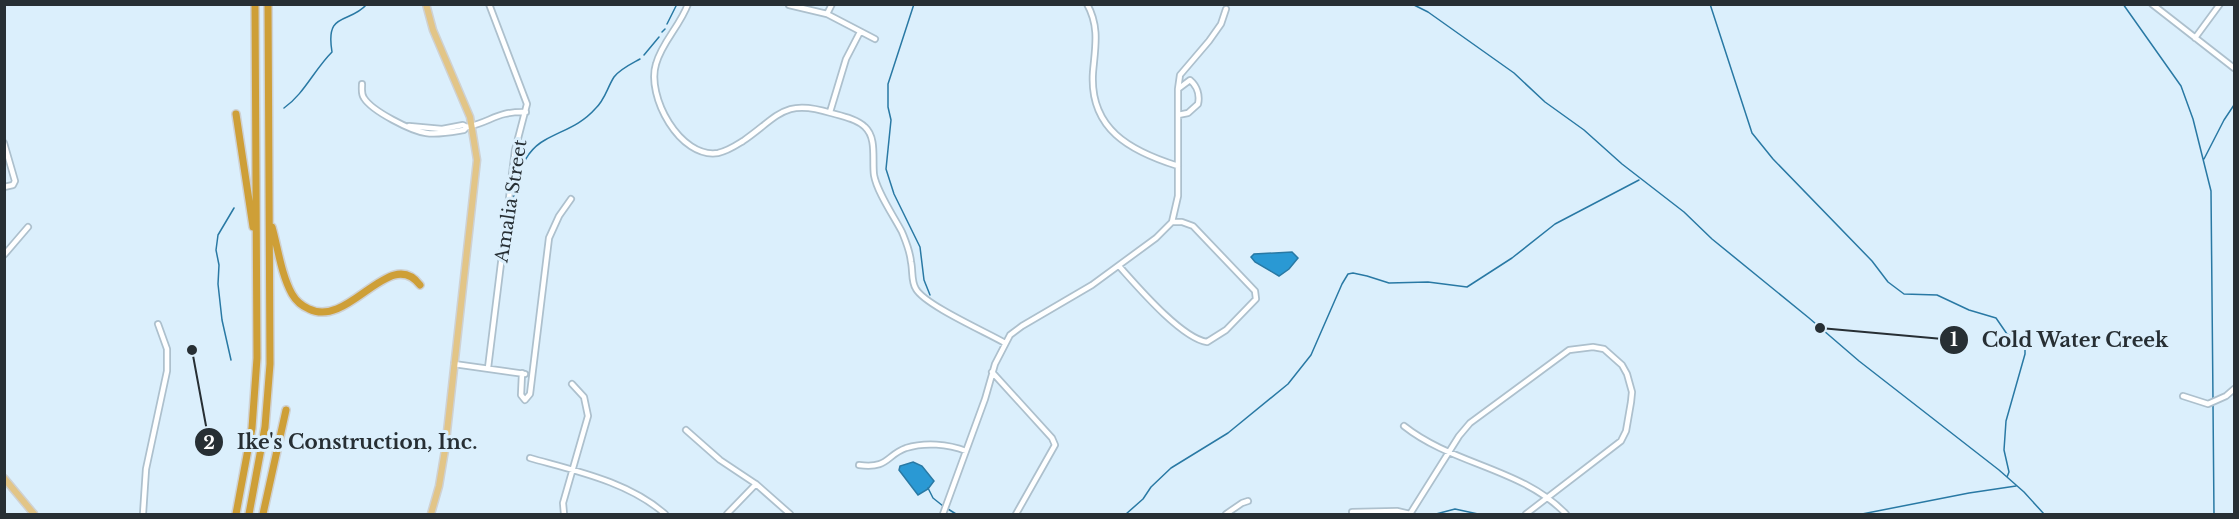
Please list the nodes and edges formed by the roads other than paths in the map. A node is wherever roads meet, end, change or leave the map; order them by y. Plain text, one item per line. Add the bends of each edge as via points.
1 (255, 4) edge
2 (268, 4) edge
3 (426, 4) edge
4 (489, 4) edge
5 (688, 4) edge
6 (832, 4) edge
7 (1087, 4) edge
8 (2152, 4) edge
9 (2220, 4) edge
10 (789, 5) edge
11 (1226, 9) dead end
12 (827, 14) junction
13 (860, 32) junction
14 (2195, 38) junction
15 (875, 39) dead end
16 (2235, 68) edge
17 (362, 84) dead end
18 (1178, 89) junction
19 (526, 112) junction
20 (830, 112) junction
21 (236, 114) dead end
22 (1178, 115) junction
23 (470, 126) junction
24 (4, 143) edge
25 (1178, 166) junction
26 (4, 187) edge
27 (571, 199) dead end
28 (269, 216) junction
29 (1172, 222) junction
30 (28, 227) dead end
31 (257, 249) junction
32 (4, 255) edge
33 (1119, 266) junction
34 (420, 285) dead end
35 (158, 324) dead end
36 (1005, 343) junction
37 (454, 364) junction
38 (488, 368) junction
39 (992, 372) junction
40 (522, 373) junction
41 (531, 374) junction
42 (572, 384) dead end
43 (2235, 389) edge
44 (2183, 396) dead end
45 (286, 410) dead end
46 (1404, 426) dead end
47 (686, 430) dead end
48 (966, 451) junction
49 (1449, 451) junction
50 (530, 458) dead end
51 (860, 465) dead end
52 (573, 470) junction
53 (4, 478) edge
54 (756, 484) junction
55 (1547, 497) junction
56 (1248, 501) dead end
57 (1352, 512) dead end
58 (34, 514) edge
59 (143, 514) edge
60 (236, 514) edge
61 (249, 514) edge
62 (263, 514) edge
63 (431, 514) edge
64 (564, 514) edge
65 (665, 514) edge
66 (727, 514) edge
67 (790, 514) edge
68 (943, 514) edge
69 (1016, 514) edge
70 (1226, 514) edge
71 (1410, 514) edge
72 (1526, 514) edge
73 (1566, 514) edge

1 - 31 highway
2 - 28 highway
3 - 23 main road
4 - 19 street, Amalia Street via 522,88
5 - 20 street via 663,48 654,78 663,114 686,142 700,150 718,153 791,108 803,106
6 - 12 street
7 - 25 street via 1096,34 1093,87 1104,119 1114,134 1133,149
8 - 14 street
9 - 14 street
10 - 12 street
11 - 18 street via 1221,24 1180,75
12 - 13 street
13 - 15 street
13 - 20 street via 846,59
14 - 16 street
17 - 23 street via 362,95 369,105 405,126 426,134
18 - 22 street
18 - 22 street via 1190,80 1199,100 1195,108
19 - 23 street via 498,114
19 - 38 street, Amalia Street via 515,150
20 - 36 street via 861,123 869,133 876,183 907,243 915,288 930,302
21 - 31 highway
22 - 25 street
23 - 37 main road via 476,143 477,173
24 - 26 street via 15,181
25 - 29 street via 1177,204
27 - 41 street via 549,238
28 - 34 highway via 289,287 307,309 321,313 337,310 394,274 409,276
28 - 61 highway via 269,386
29 - 33 street
29 - 33 street via 1193,226 1255,291 1256,299 1226,330 1207,342 1194,339
30 - 32 street
31 - 60 highway via 255,408
33 - 36 street via 1022,326
35 - 59 street via 167,349 167,367 146,469
36 - 39 street
37 - 38 street
37 - 63 main road via 445,450
38 - 40 street
39 - 48 street
39 - 69 street via 1055,445
40 - 41 street
40 - 41 street via 521,395 525,400 529,397
42 - 52 street via 581,392 588,413
43 - 44 street via 2208,404
45 - 62 highway
46 - 49 street
47 - 54 street
48 - 51 street via 954,446 921,445 905,448 881,464
48 - 68 street
49 - 55 street via 1529,485
49 - 55 street via 1470,423 1565,352 1604,349 1622,365 1630,382 1626,430 1615,447
49 - 71 street
50 - 52 street
52 - 64 street
52 - 65 street via 634,493
53 - 58 main road
54 - 66 street
54 - 67 street
55 - 72 street
55 - 73 street
56 - 70 street
57 - 71 street

